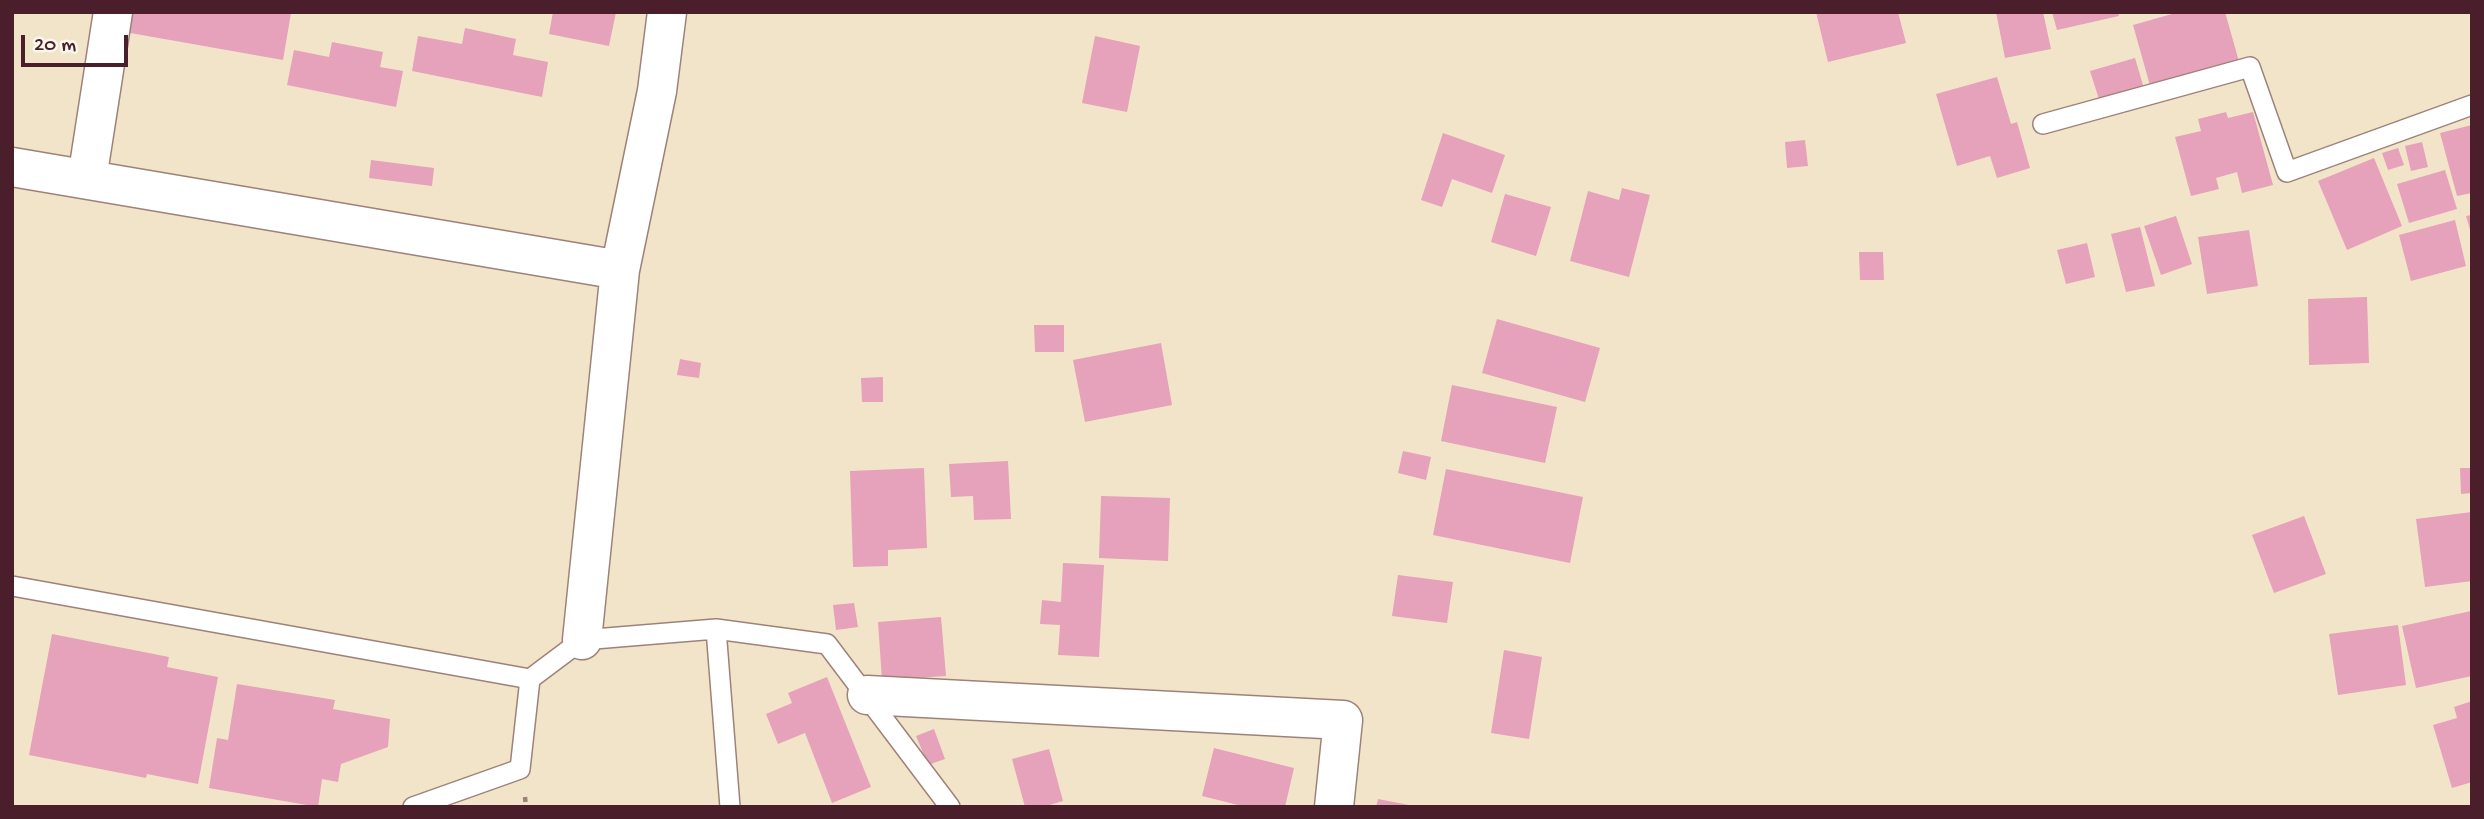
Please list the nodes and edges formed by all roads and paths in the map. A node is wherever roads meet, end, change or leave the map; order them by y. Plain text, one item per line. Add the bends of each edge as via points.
1 (113, 12) edge
2 (667, 12) edge
3 (2472, 105) edge
4 (2043, 124) dead end
5 (12, 167) edge
6 (87, 178) junction
7 (620, 270) junction
8 (12, 586) edge
9 (716, 629) junction
10 (582, 640) junction
11 (530, 679) junction
12 (867, 695) junction
13 (413, 807) edge
14 (730, 807) edge
15 (950, 807) edge
16 (1334, 807) edge

1 - 6 street
2 - 7 street via 657,91
3 - 4 lane via 2287,172 2250,68
5 - 6 street
6 - 7 street
7 - 10 street
8 - 11 lane
9 - 10 lane
9 - 12 lane via 827,643
9 - 14 lane
10 - 11 lane
11 - 13 lane via 520,769
12 - 15 lane
12 - 16 street via 1343,720

